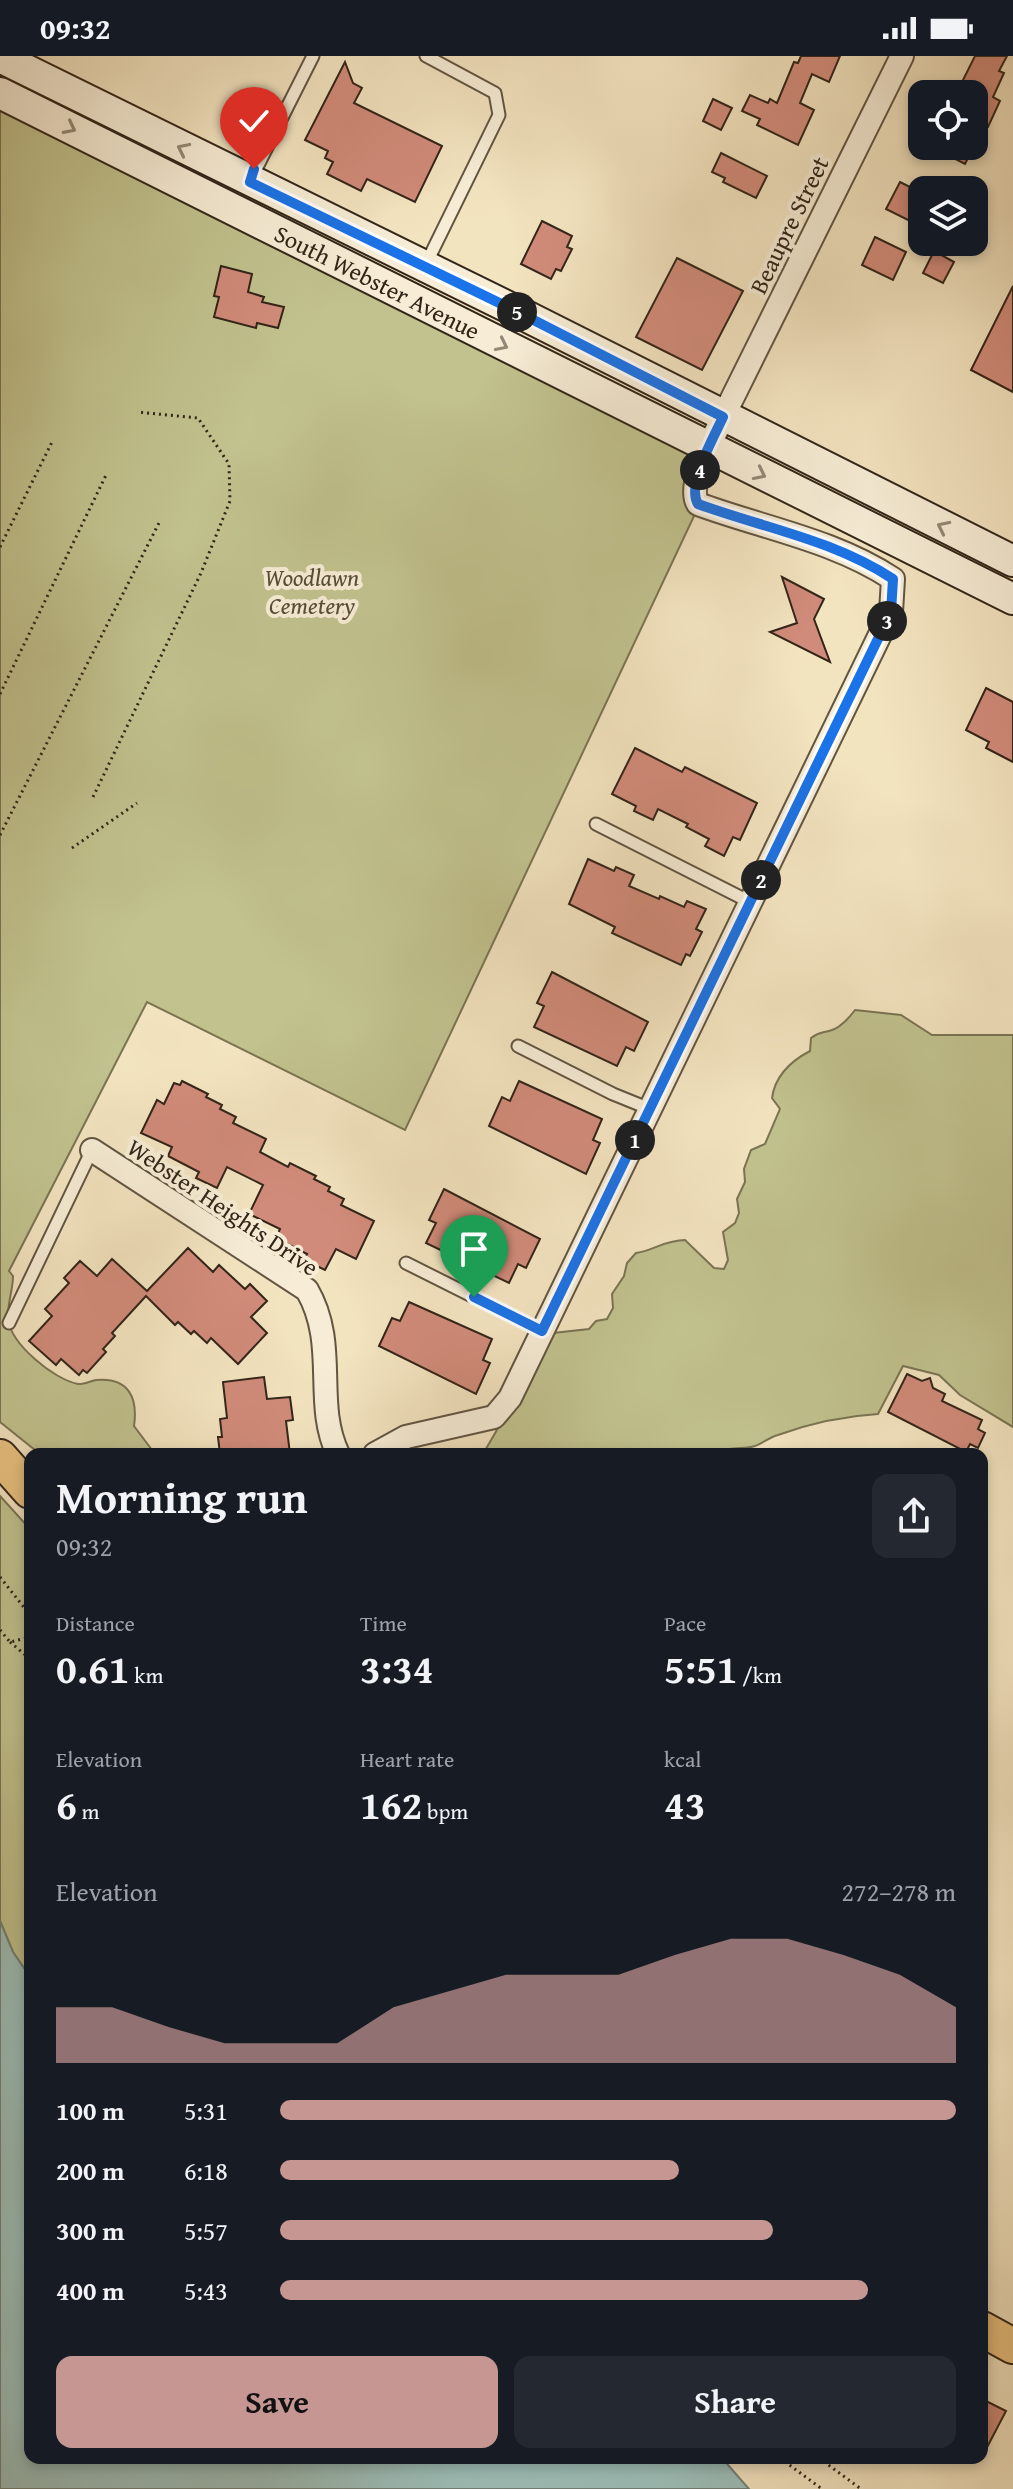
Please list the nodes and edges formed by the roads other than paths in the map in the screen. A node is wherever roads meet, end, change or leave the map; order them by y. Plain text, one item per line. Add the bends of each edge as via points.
1 (313, 56) edge
2 (426, 56) edge
3 (902, 56) edge
4 (0, 57) edge
5 (0, 93) edge
6 (250, 182) junction
7 (425, 267) junction
8 (723, 417) junction
9 (708, 449) junction
10 (1013, 561) edge
11 (1013, 599) edge
12 (596, 824) dead end
13 (750, 902) junction
14 (518, 1046) dead end
15 (650, 1109) junction
16 (92, 1150) joint
17 (406, 1263) dead end
18 (9, 1323) dead end
19 (542, 1331) junction
20 (335, 1448) edge
21 (386, 1448) edge
22 (0, 1457) edge
23 (24, 1484) edge
24 (988, 2332) edge
25 (1013, 2346) edge

1 - 6 lane
2 - 7 lane via 495,93 499,115
3 - 8 street, Beaupre Street
6 -> 4 main road, South Webster Avenue
5 -> 9 main road, South Webster Avenue
6 - 7 main road, South Webster Avenue
7 - 8 main road, South Webster Avenue
8 - 9 street
10 -> 8 main road, South Webster Avenue
9 -> 11 main road, South Webster Avenue
9 - 13 street via 696,477 698,504 820,543 893,579 891,612
12 - 13 lane
13 - 15 street
14 - 15 lane
15 - 19 street
16 - 18 lane
16 - 20 street, Webster Heights Drive via 307,1290 323,1327 329,1435
17 - 19 lane
19 - 21 street via 510,1398 494,1417 406,1437
22 - 23 main road
24 - 25 main road

